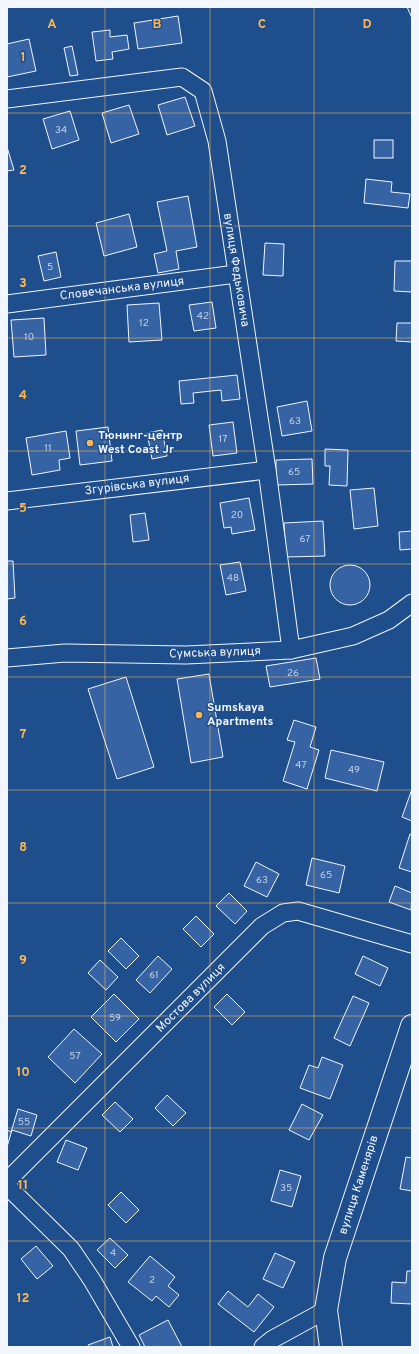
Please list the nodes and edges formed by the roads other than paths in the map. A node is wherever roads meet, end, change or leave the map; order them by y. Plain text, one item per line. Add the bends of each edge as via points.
1 (7, 99) edge
2 (236, 274) junction
3 (7, 304) edge
4 (267, 470) junction
5 (7, 501) edge
6 (412, 603) edge
7 (291, 650) junction
8 (7, 658) edge
9 (412, 944) edge
10 (412, 1026) edge
11 (7, 1182) edge
12 (7, 1186) edge
13 (326, 1310) junction
14 (131, 1347) edge
15 (263, 1347) edge
16 (331, 1347) edge

1 - 2 street, вулиця Федьковича via 182,78 203,91 217,141
2 - 3 street, Словечанська вулиця
2 - 4 street, вулиця Федьковича
4 - 5 street, Згурівська вулиця
4 - 7 street, вулиця Федьковича
6 - 7 street, Сумська вулиця via 389,620 353,636
7 - 8 street, Сумська вулиця via 186,656 65,653
9 - 11 street, Мостова вулиця via 298,911 283,913 262,926
10 - 13 street, вулиця Каменярів via 335,1258
12 - 14 street via 71,1249
13 - 15 street
13 - 16 street, вулиця Каменярів

